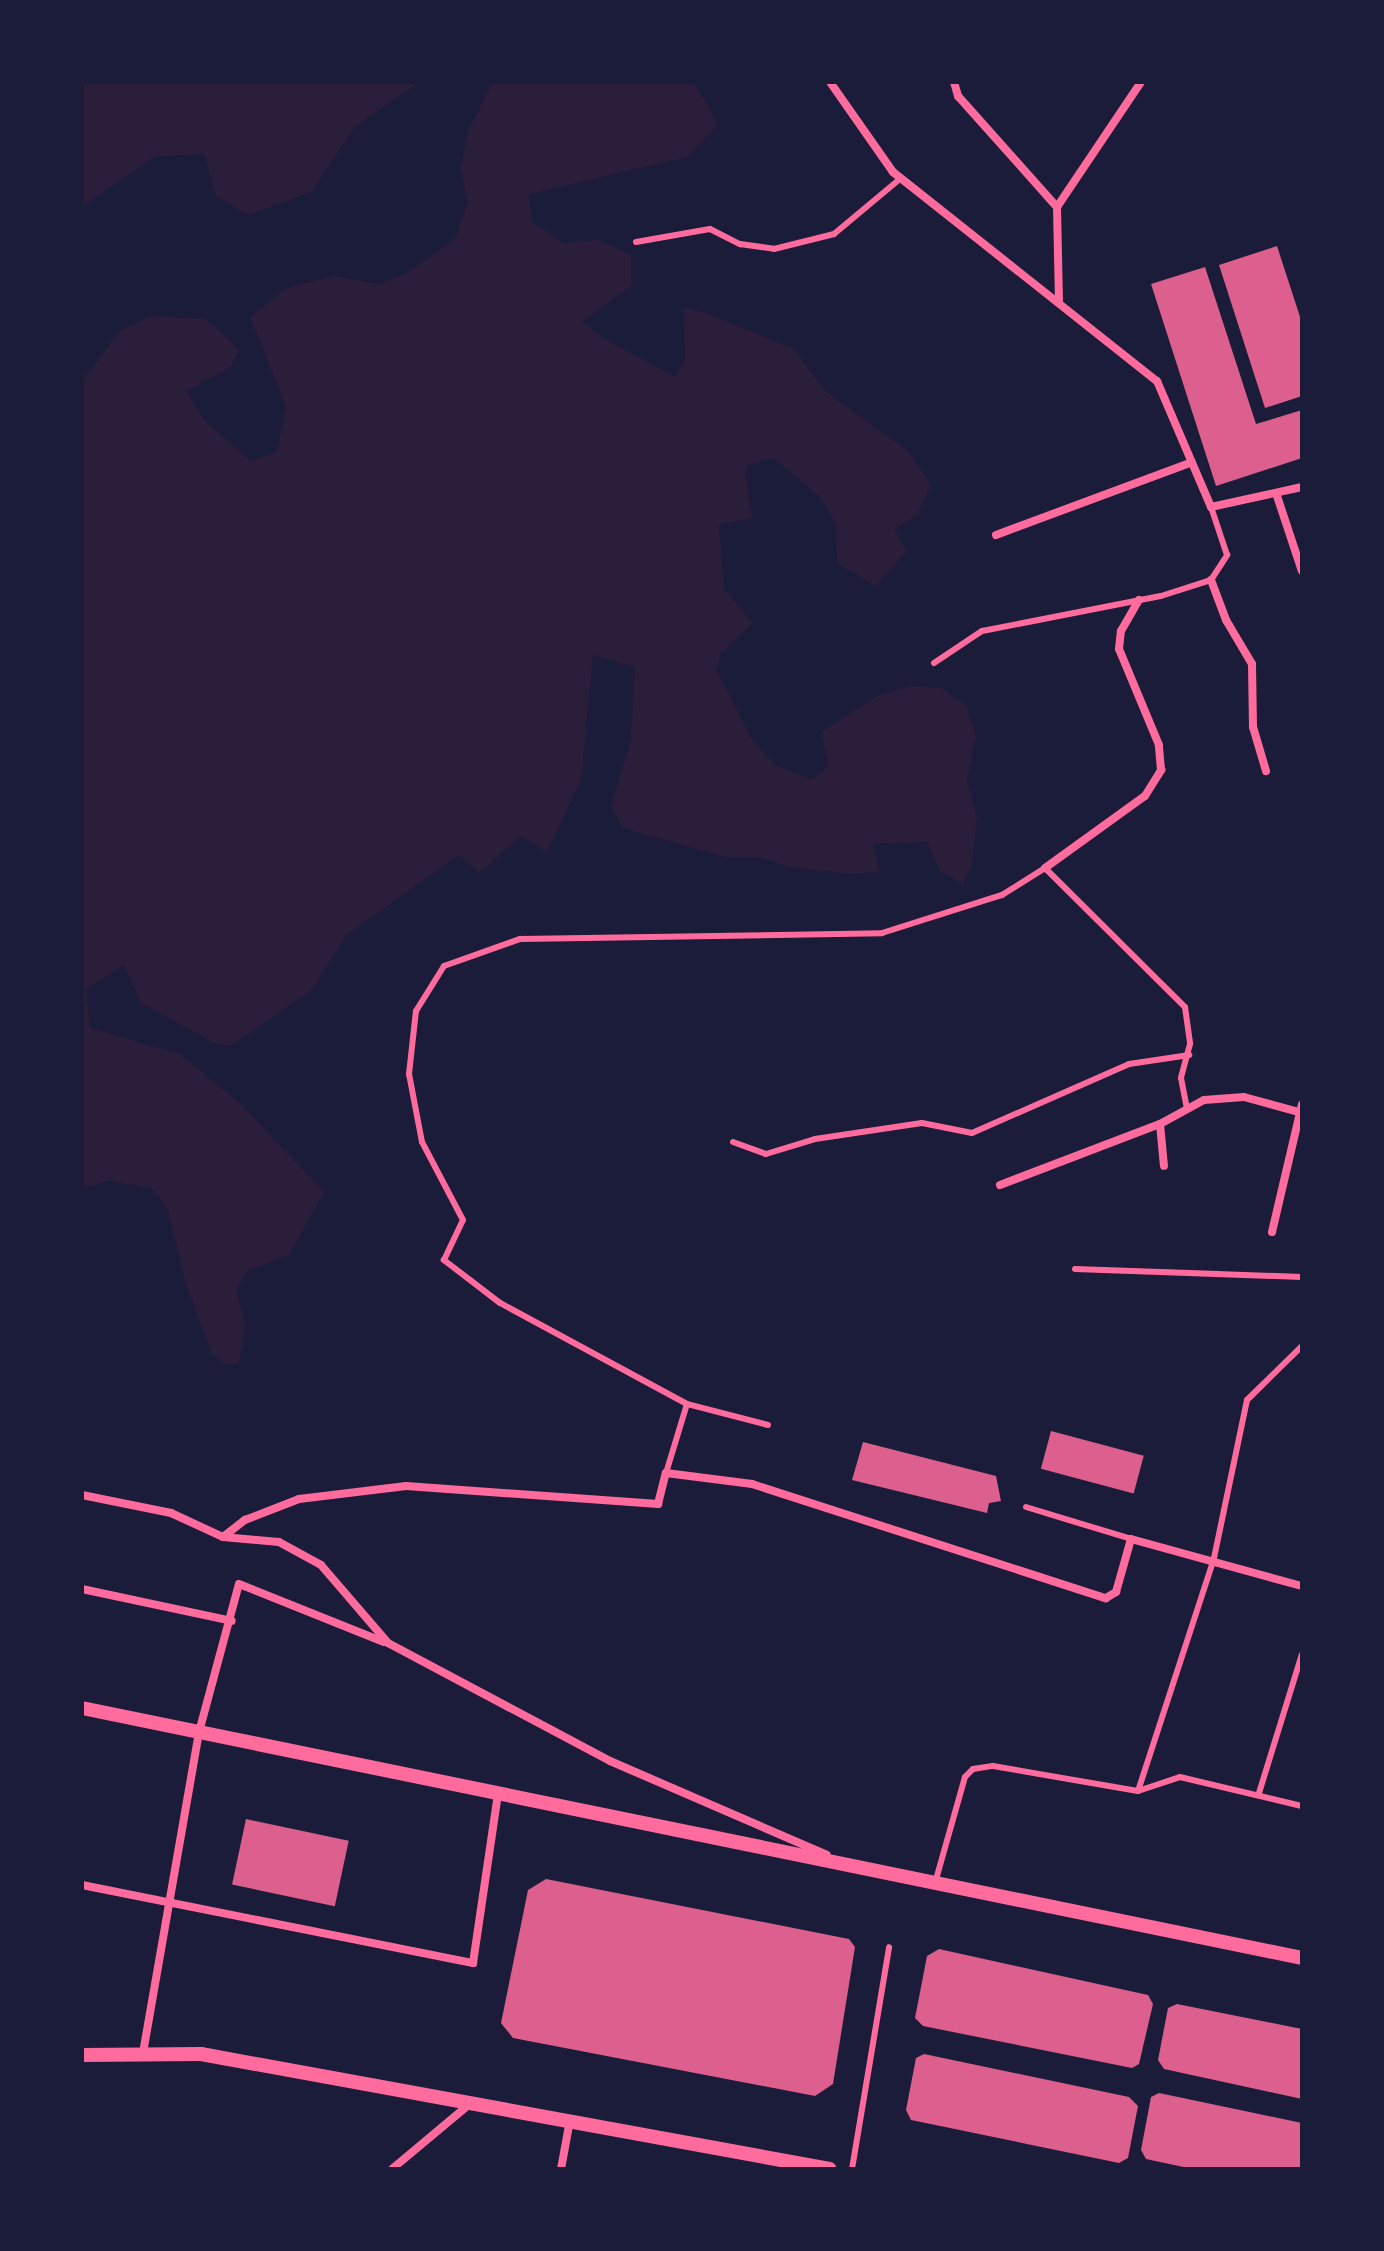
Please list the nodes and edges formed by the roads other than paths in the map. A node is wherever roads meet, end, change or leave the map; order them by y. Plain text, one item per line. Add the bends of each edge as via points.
1 (830, 82) edge
2 (954, 82) edge
3 (1141, 82) edge
4 (901, 178) junction
5 (1057, 207) junction
6 (636, 242) dead end
7 (1059, 302) junction
8 (1192, 462) junction
9 (1302, 487) edge
10 (1277, 496) junction
11 (1211, 507) junction
12 (996, 535) dead end
13 (1302, 571) edge
14 (1211, 580) junction
15 (1139, 600) junction
16 (934, 663) dead end
17 (1266, 771) dead end
18 (1045, 868) junction
19 (1189, 1055) junction
20 (1187, 1108) junction
21 (1301, 1110) edge
22 (1160, 1124) junction
23 (733, 1142) dead end
24 (1164, 1166) dead end
25 (1000, 1185) dead end
26 (1272, 1232) dead end
27 (1075, 1269) dead end
28 (1302, 1277) edge
29 (1302, 1346) edge
30 (687, 1404) junction
31 (768, 1425) dead end
32 (666, 1473) junction
33 (82, 1495) edge
34 (1026, 1507) dead end
35 (223, 1537) junction
36 (1131, 1539) junction
37 (1214, 1558) junction
38 (1302, 1586) edge
39 (82, 1589) edge
40 (232, 1621) junction
41 (388, 1643) junction
42 (1302, 1654) edge
43 (82, 1708) edge
44 (199, 1732) junction
45 (1138, 1791) junction
46 (498, 1793) junction
47 (1259, 1793) junction
48 (1302, 1806) edge
49 (850, 1865) junction
50 (935, 1883) junction
51 (82, 1885) edge
52 (173, 1903) junction
53 (889, 1947) dead end
54 (1302, 1958) edge
55 (143, 2053) junction
56 (82, 2055) edge
57 (472, 2103) junction
58 (570, 2120) junction
59 (784, 2165) edge
60 (392, 2169) edge
61 (561, 2169) edge
62 (830, 2169) edge
63 (852, 2169) edge

1 - 4 street
2 - 5 street via 958,96
3 - 5 street
4 - 6 lane via 834,234 774,249 740,244 710,229
4 - 7 street
5 - 7 street
7 - 8 street via 1157,381
8 - 11 street
8 - 12 street
9 - 10 street
10 - 11 street
10 - 13 street
11 - 14 lane via 1227,555
14 - 15 lane
14 - 17 street via 1226,620 1252,664 1253,727
15 - 16 lane via 982,631
15 - 18 street via 1121,631 1119,649 1159,745 1161,770 1145,796
18 - 19 lane via 1185,1007
18 - 30 lane via 1002,895 882,933 520,939 444,966 429,982 409,1033 409,1074 422,1142 463,1220 444,1260 500,1303
19 - 20 lane via 1181,1078
19 - 23 lane via 1129,1064 972,1133 922,1123 815,1139 766,1154
20 - 21 street via 1204,1100 1244,1097
20 - 22 street
21 - 26 street
22 - 24 street
22 - 25 street
27 - 28 lane
29 - 37 lane via 1247,1400
30 - 31 lane
30 - 32 lane
32 - 35 street via 658,1504 406,1486 299,1499 245,1520
32 - 36 street via 752,1484 1106,1598 1116,1592
33 - 35 street via 171,1513
34 - 36 lane
35 - 41 street via 279,1542 321,1565
36 - 37 street
37 - 38 street
37 - 45 lane
39 - 40 street
40 - 41 street via 239,1584
40 - 44 street
41 - 49 street via 610,1761
42 - 47 lane
43 - 44 street
44 - 46 street
44 - 52 street
45 - 47 lane via 1180,1777
45 - 50 lane via 993,1766 973,1769 965,1777
46 - 49 street
46 - 52 street via 473,1963
47 - 48 lane
49 - 50 street
50 - 54 street
51 - 52 street
52 - 55 street
53 - 63 lane
55 - 56 street
55 - 57 street via 201,2054
57 - 58 street
57 - 60 street
58 - 59 street
58 - 61 street
59 - 62 street

